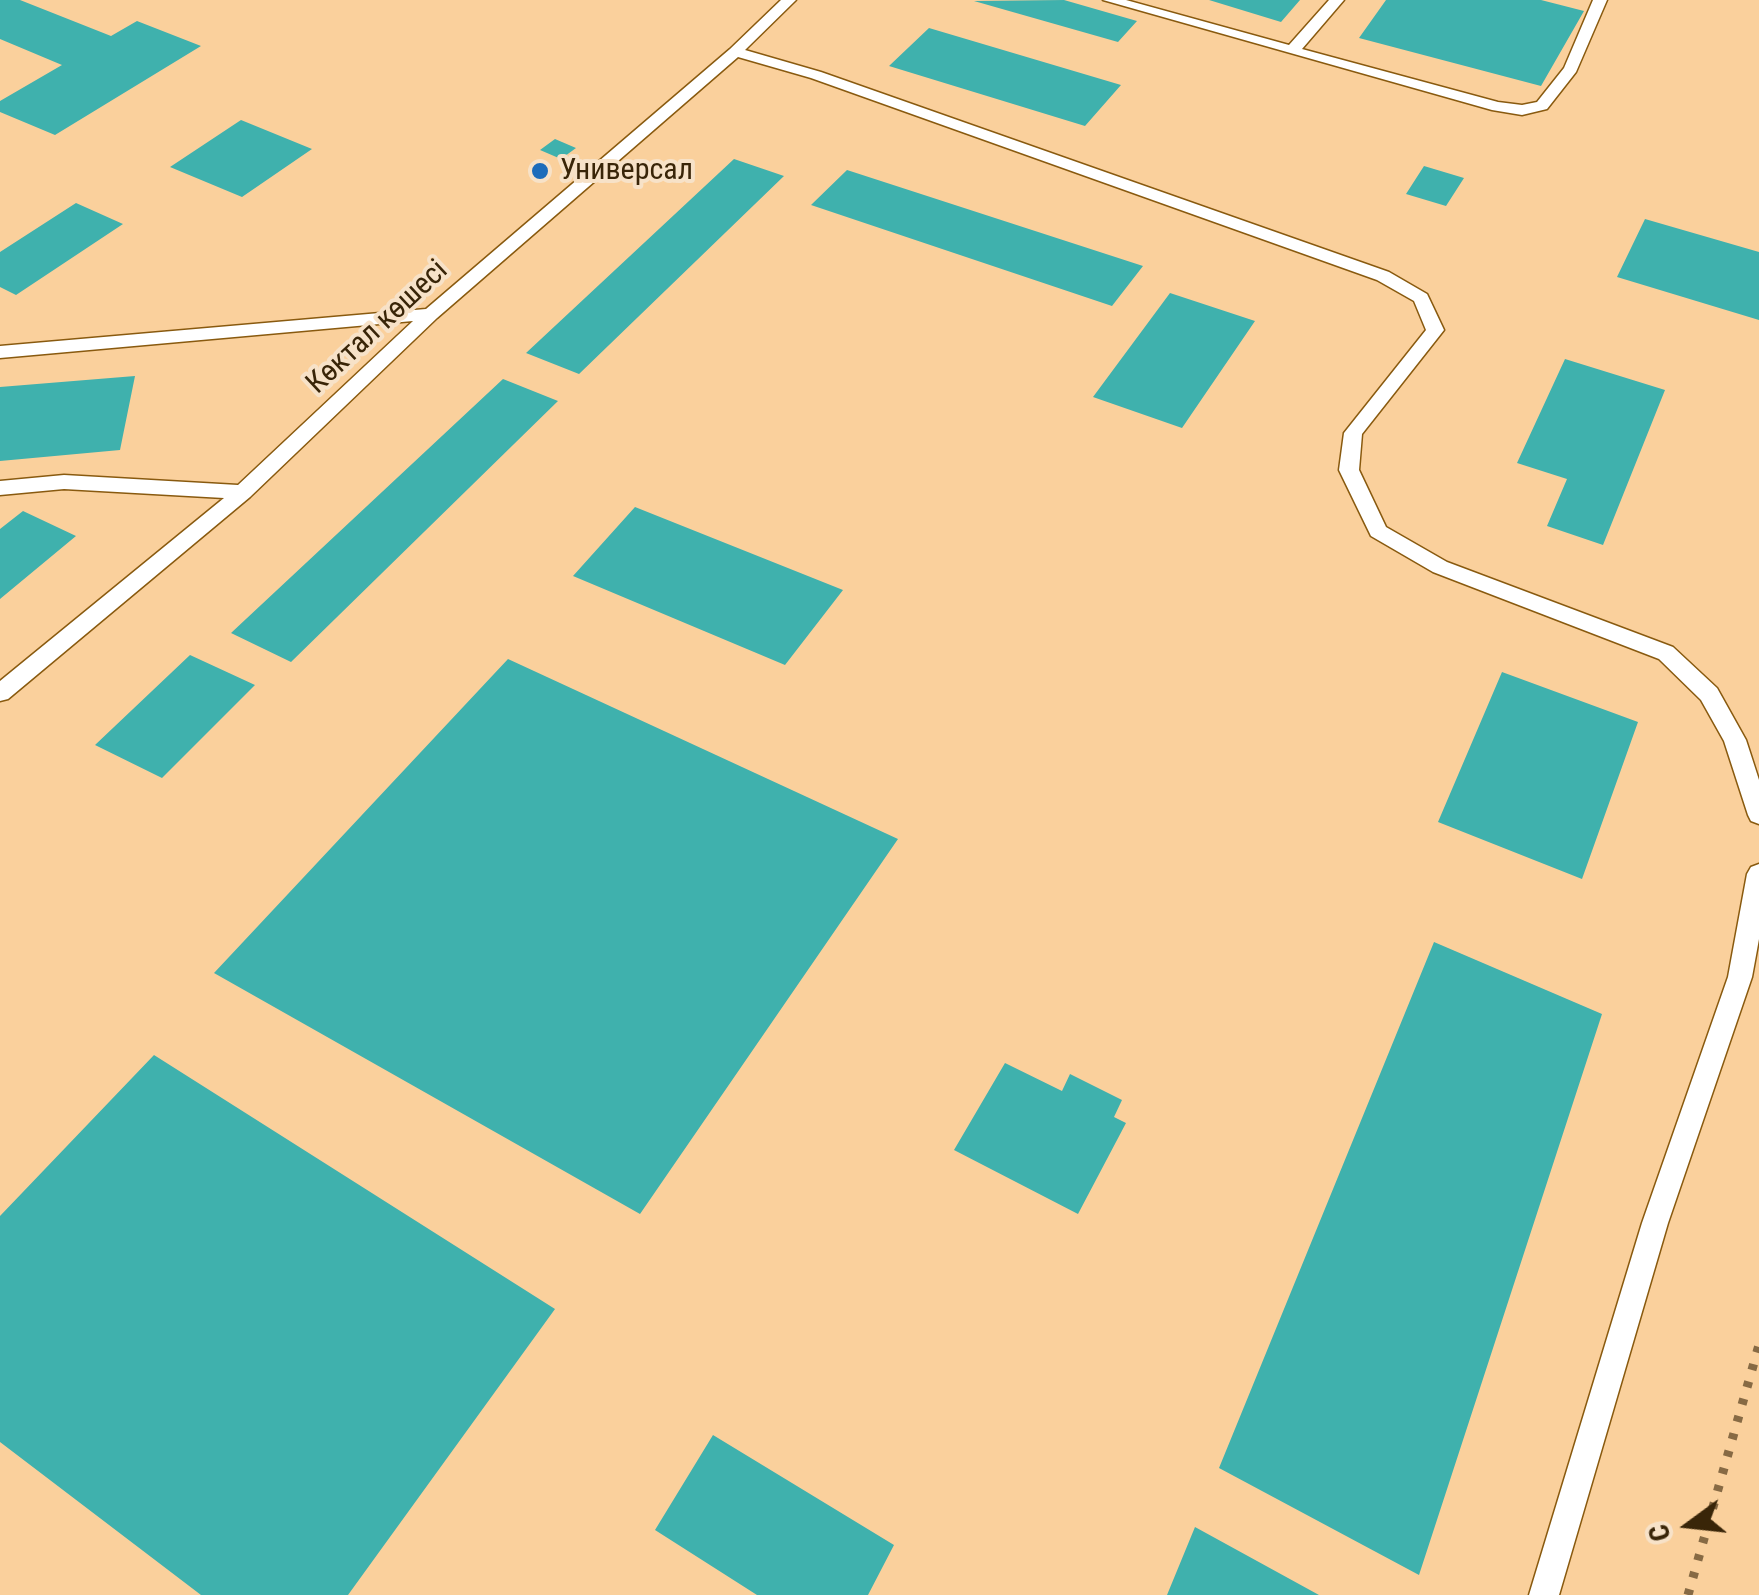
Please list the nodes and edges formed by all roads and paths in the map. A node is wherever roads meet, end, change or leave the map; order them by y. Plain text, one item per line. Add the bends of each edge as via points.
1 (790, 0) edge
2 (1110, 0) edge
3 (1337, 0) edge
4 (1600, 0) edge
5 (1131, 2) edge
6 (1293, 50) junction
7 (735, 52) junction
8 (431, 314) junction
9 (0, 352) edge
10 (0, 488) edge
11 (243, 492) junction
12 (0, 693) edge
13 (1759, 816) edge
14 (1759, 874) edge
15 (1544, 1595) edge

1 - 7 lane, Көктал көшесі
2 - 5 lane
3 - 6 lane
4 - 6 lane via 1571,69 1542,106 1522,110
5 - 6 lane
7 - 8 lane, Көктал көшесі
7 - 13 lane via 1383,276 1422,298 1435,330 1353,434 1350,470 1378,530 1440,567 1666,654 1710,694 1735,740
8 - 9 lane
8 - 11 lane, Көктал көшесі
10 - 11 lane via 64,482
11 - 12 lane, Көктал көшесі
14 - 15 lane via 1740,977 1655,1222

